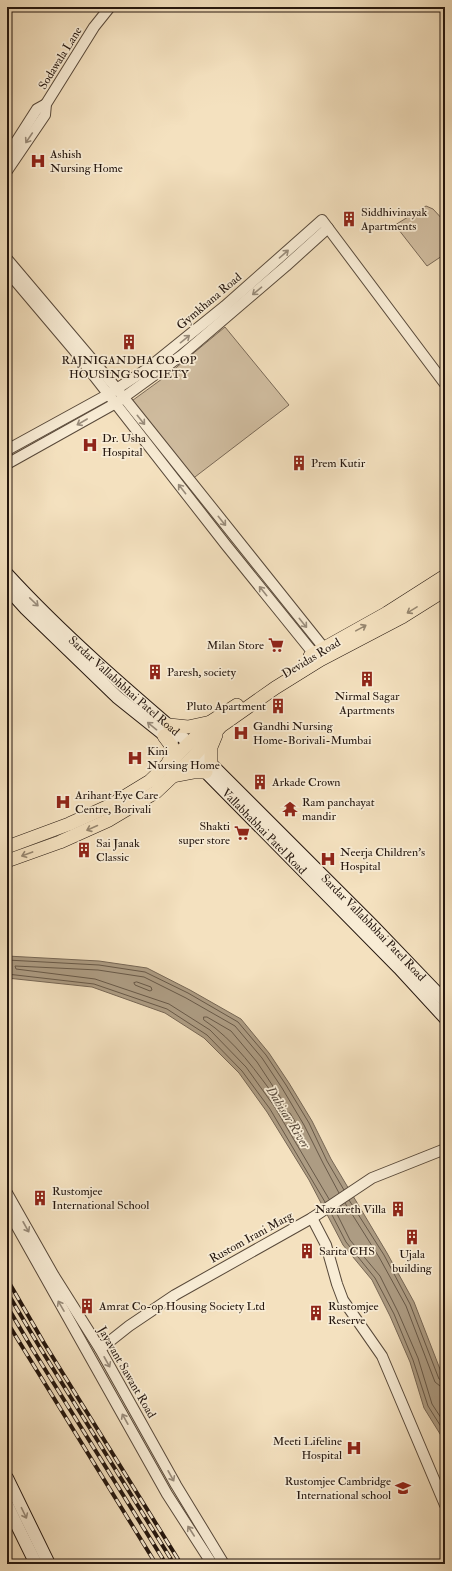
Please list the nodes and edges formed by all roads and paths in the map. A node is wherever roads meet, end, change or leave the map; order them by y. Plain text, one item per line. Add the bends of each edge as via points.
1 (110, 7) edge
2 (41, 112) junction
3 (7, 156) edge
4 (7, 171) edge
5 (325, 224) junction
6 (7, 258) edge
7 (7, 271) edge
8 (445, 384) edge
9 (113, 392) junction
10 (119, 400) junction
11 (33, 437) junction
12 (39, 447) junction
13 (7, 450) edge
14 (7, 464) edge
15 (7, 574) edge
16 (445, 576) edge
17 (7, 588) edge
18 (445, 590) edge
19 (319, 651) junction
20 (216, 724) junction
21 (167, 731) junction
22 (191, 750) junction
23 (168, 763) junction
24 (209, 768) junction
25 (172, 776) junction
26 (7, 847) edge
27 (7, 861) edge
28 (445, 1002) edge
29 (445, 1018) edge
30 (445, 1149) edge
31 (7, 1193) edge
32 (7, 1209) edge
33 (312, 1218) junction
34 (100, 1349) junction
35 (7, 1478) edge
36 (7, 1505) edge
37 (445, 1505) edge
38 (36, 1564) edge
39 (49, 1564) edge
40 (212, 1564) edge
41 (224, 1564) edge

1 - 2 street, Sodawala Lane via 94,27
2 - 3 street, Sodawala Lane
2 -> 4 street, Sodawala Lane
5 - 8 street
9 -> 5 street, Gymkhana Road via 194,332
5 -> 10 street, Gymkhana Road via 286,266 182,355
6 - 9 street
7 - 9 street
9 - 10 street
9 - 11 street, Gymkhana Road
10 -> 12 street, Gymkhana Road
10 - 19 street via 226,546
11 - 12 street
11 - 13 street, Gymkhana Road
12 - 14 street, Gymkhana Road
15 -> 21 main road, Sardar Vallabhbhai Patel Road
19 -> 16 main road, Devidas Road via 387,613
21 -> 17 main road, Sardar Vallabhbhai Patel Road via 99,680 26,610
18 -> 20 main road, Devidas Road via 402,617 294,675
19 - 20 main road, Devidas Road
20 - 21 main road
20 - 22 main road, Devidas Road
20 - 24 main road
21 - 22 main road, Sardar Vallabhbhai Patel Road
21 - 23 main road via 172,748
22 - 23 main road
22 - 24 main road, Vallabhabhai Patel Road
22 - 25 main road
23 - 26 main road via 150,781 109,806
24 - 25 main road
24 - 28 main road, Sardar Vallabhbhai Patel Road via 394,947
24 - 29 main road, Vallabhabhai Patel Road
25 -> 27 main road via 156,792 109,820
30 - 33 street via 372,1178
31 -> 34 street, Jayavant Sawant Road via 54,1276
40 -> 32 street, Jayavant Sawant Road via 167,1494
33 - 34 street, Rustom Irani Marg via 175,1295
33 - 37 street, Rustom Irani Marg via 326,1245 343,1300 382,1356
34 -> 41 street, Jayavant Sawant Road via 176,1485
35 -> 39 main road
36 - 38 main road

